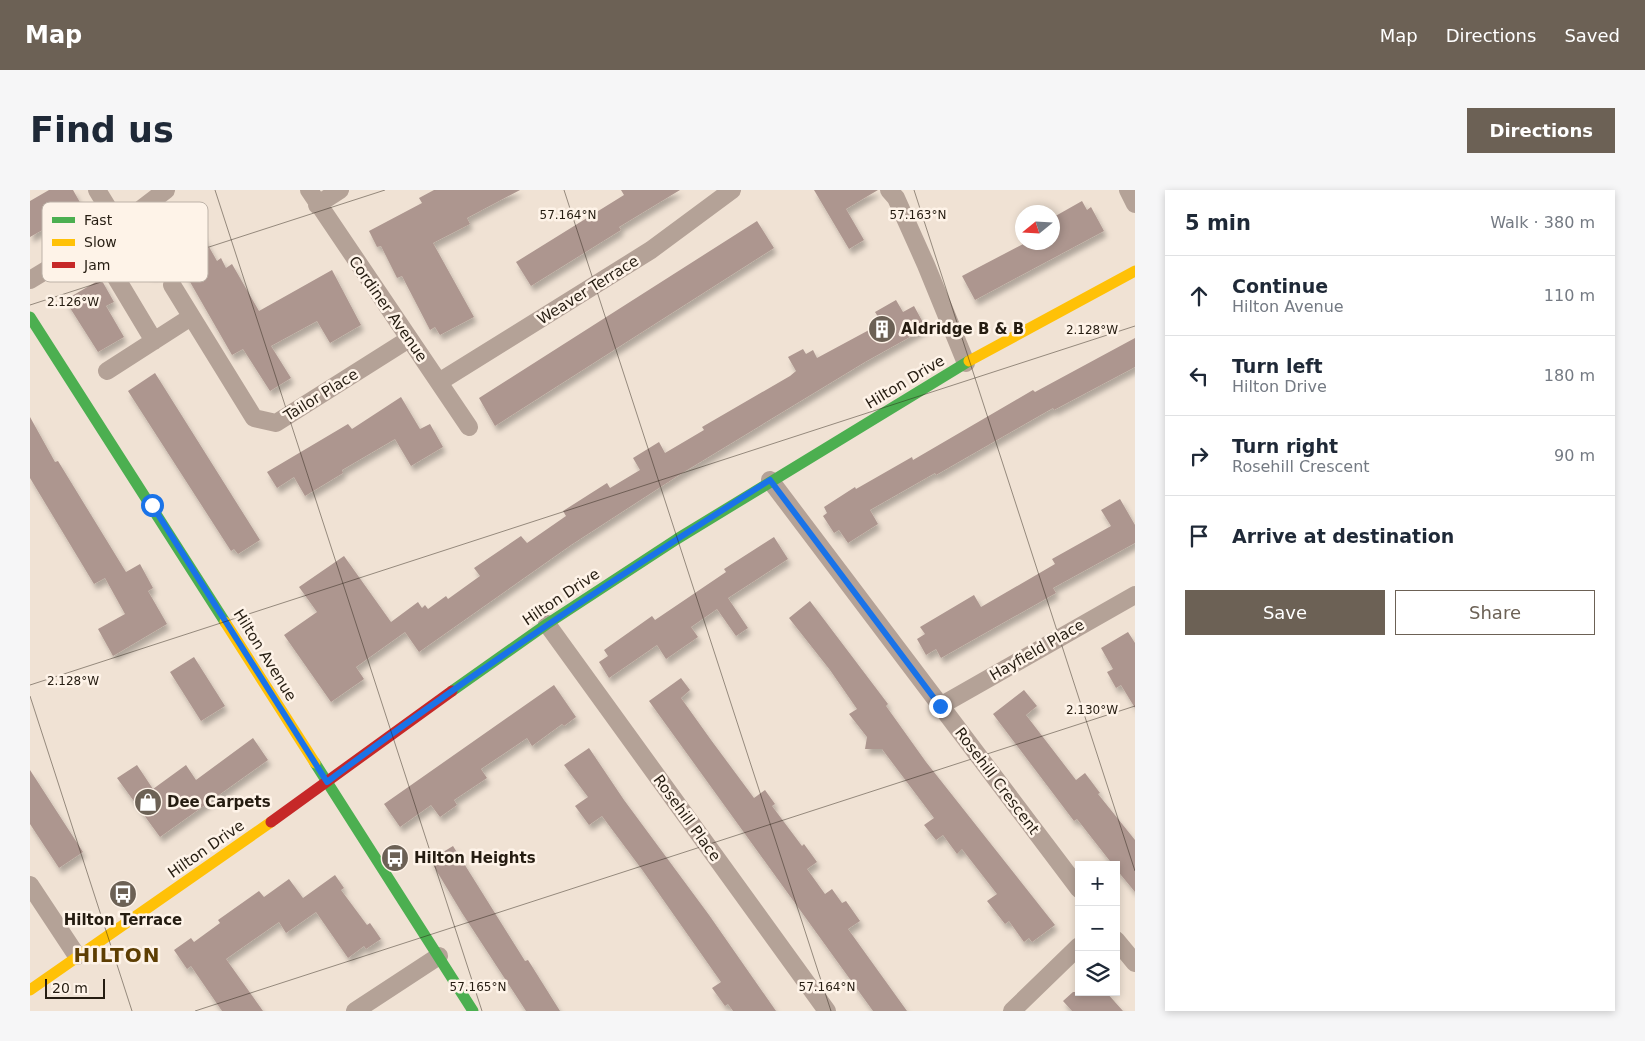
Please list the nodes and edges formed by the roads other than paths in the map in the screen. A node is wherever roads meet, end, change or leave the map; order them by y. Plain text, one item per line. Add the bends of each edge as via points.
1 (97, 190) edge
2 (166, 190) edge
3 (340, 190) edge
4 (732, 190) edge
5 (889, 190) edge
6 (1128, 190) edge
7 (313, 197) edge
8 (104, 202) edge
9 (150, 202) edge
10 (1135, 204) edge
11 (1135, 271) edge
12 (42, 273) edge
13 (30, 280) edge
14 (118, 282) edge
15 (172, 285) dead end
16 (30, 316) edge
17 (191, 318) junction
18 (409, 339) junction
19 (154, 341) junction
20 (966, 363) junction
21 (107, 371) dead end
22 (439, 382) junction
23 (469, 427) dead end
24 (770, 480) junction
25 (1135, 595) edge
26 (547, 624) junction
27 (940, 706) junction
28 (327, 782) junction
29 (1075, 884) edge
30 (30, 885) edge
31 (1120, 945) edge
32 (1075, 950) edge
33 (77, 956) junction
34 (439, 956) junction
35 (1135, 963) edge
36 (30, 990) edge
37 (355, 1011) edge
38 (473, 1011) edge
39 (827, 1011) edge
40 (1012, 1011) edge

1 - 8 street
2 - 9 street
3 - 7 street
4 - 22 street, Weaver Terrace via 651,250
5 - 20 street via 896,198 926,265
6 - 10 street
7 - 18 street, Cordiner Avenue
11 - 20 street, Hilton Drive
12 - 13 street
14 - 19 street
15 - 17 street, Tailor Place
16 - 28 street, Hilton Avenue
17 - 18 street, Tailor Place via 254,418 276,423
17 - 19 street
18 - 22 street, Cordiner Avenue
19 - 21 street
20 - 24 street, Hilton Drive
22 - 23 street, Cordiner Avenue
24 - 26 street, Hilton Drive
24 - 27 street, Rosehill Crescent
25 - 27 street, Hayfield Place
26 - 28 street, Hilton Drive
26 - 39 street, Rosehill Place
27 - 29 street, Rosehill Crescent
28 - 33 street, Hilton Drive
28 - 34 street, Hilton Avenue
30 - 33 street
31 - 35 street
32 - 40 street
33 - 36 street, Hilton Drive
34 - 37 street
34 - 38 street, Hilton Avenue

